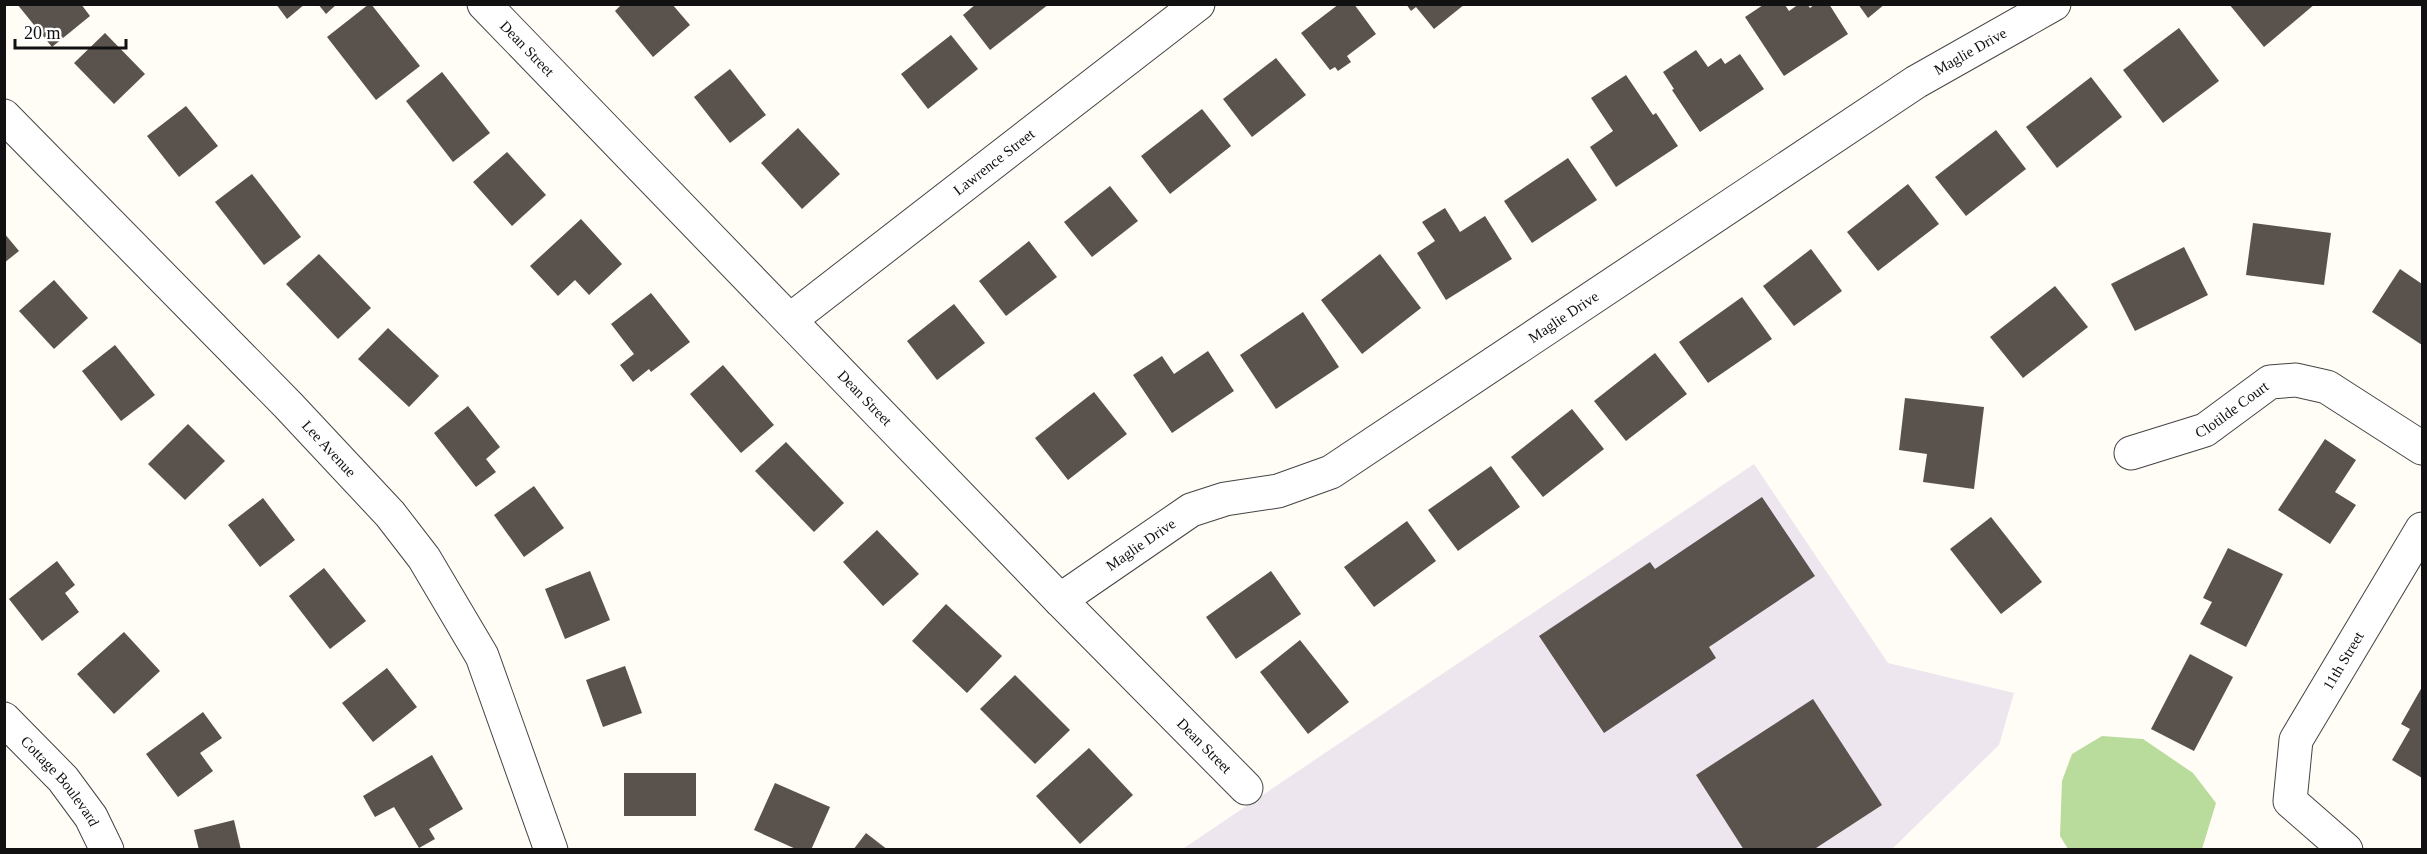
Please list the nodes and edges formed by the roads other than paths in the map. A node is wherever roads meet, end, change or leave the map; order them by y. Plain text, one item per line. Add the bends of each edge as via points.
1 (484, 4) edge
2 (1198, 4) edge
3 (2054, 4) edge
4 (4, 116) edge
5 (790, 320) junction
6 (2422, 448) edge
7 (2131, 453) dead end
8 (2422, 529) edge
9 (1060, 600) junction
10 (4, 719) edge
11 (1246, 788) dead end
12 (107, 849) edge
13 (551, 849) edge
14 (2346, 849) edge

1 - 5 street, Dean Street
2 - 5 street, Lawrence Street
3 - 9 street, Maglie Drive via 1916,82 1331,471 1278,491 1225,499 1191,510
4 - 13 street, Lee Avenue via 288,405 390,514 424,558 482,656
5 - 9 street, Dean Street
6 - 7 street, Clotilde Court via 2327,387 2296,380 2270,382 2205,430
8 - 14 street, 11th Street via 2295,740 2290,801
9 - 11 street, Dean Street
10 - 12 street, Cottage Boulevard via 63,779 91,817

